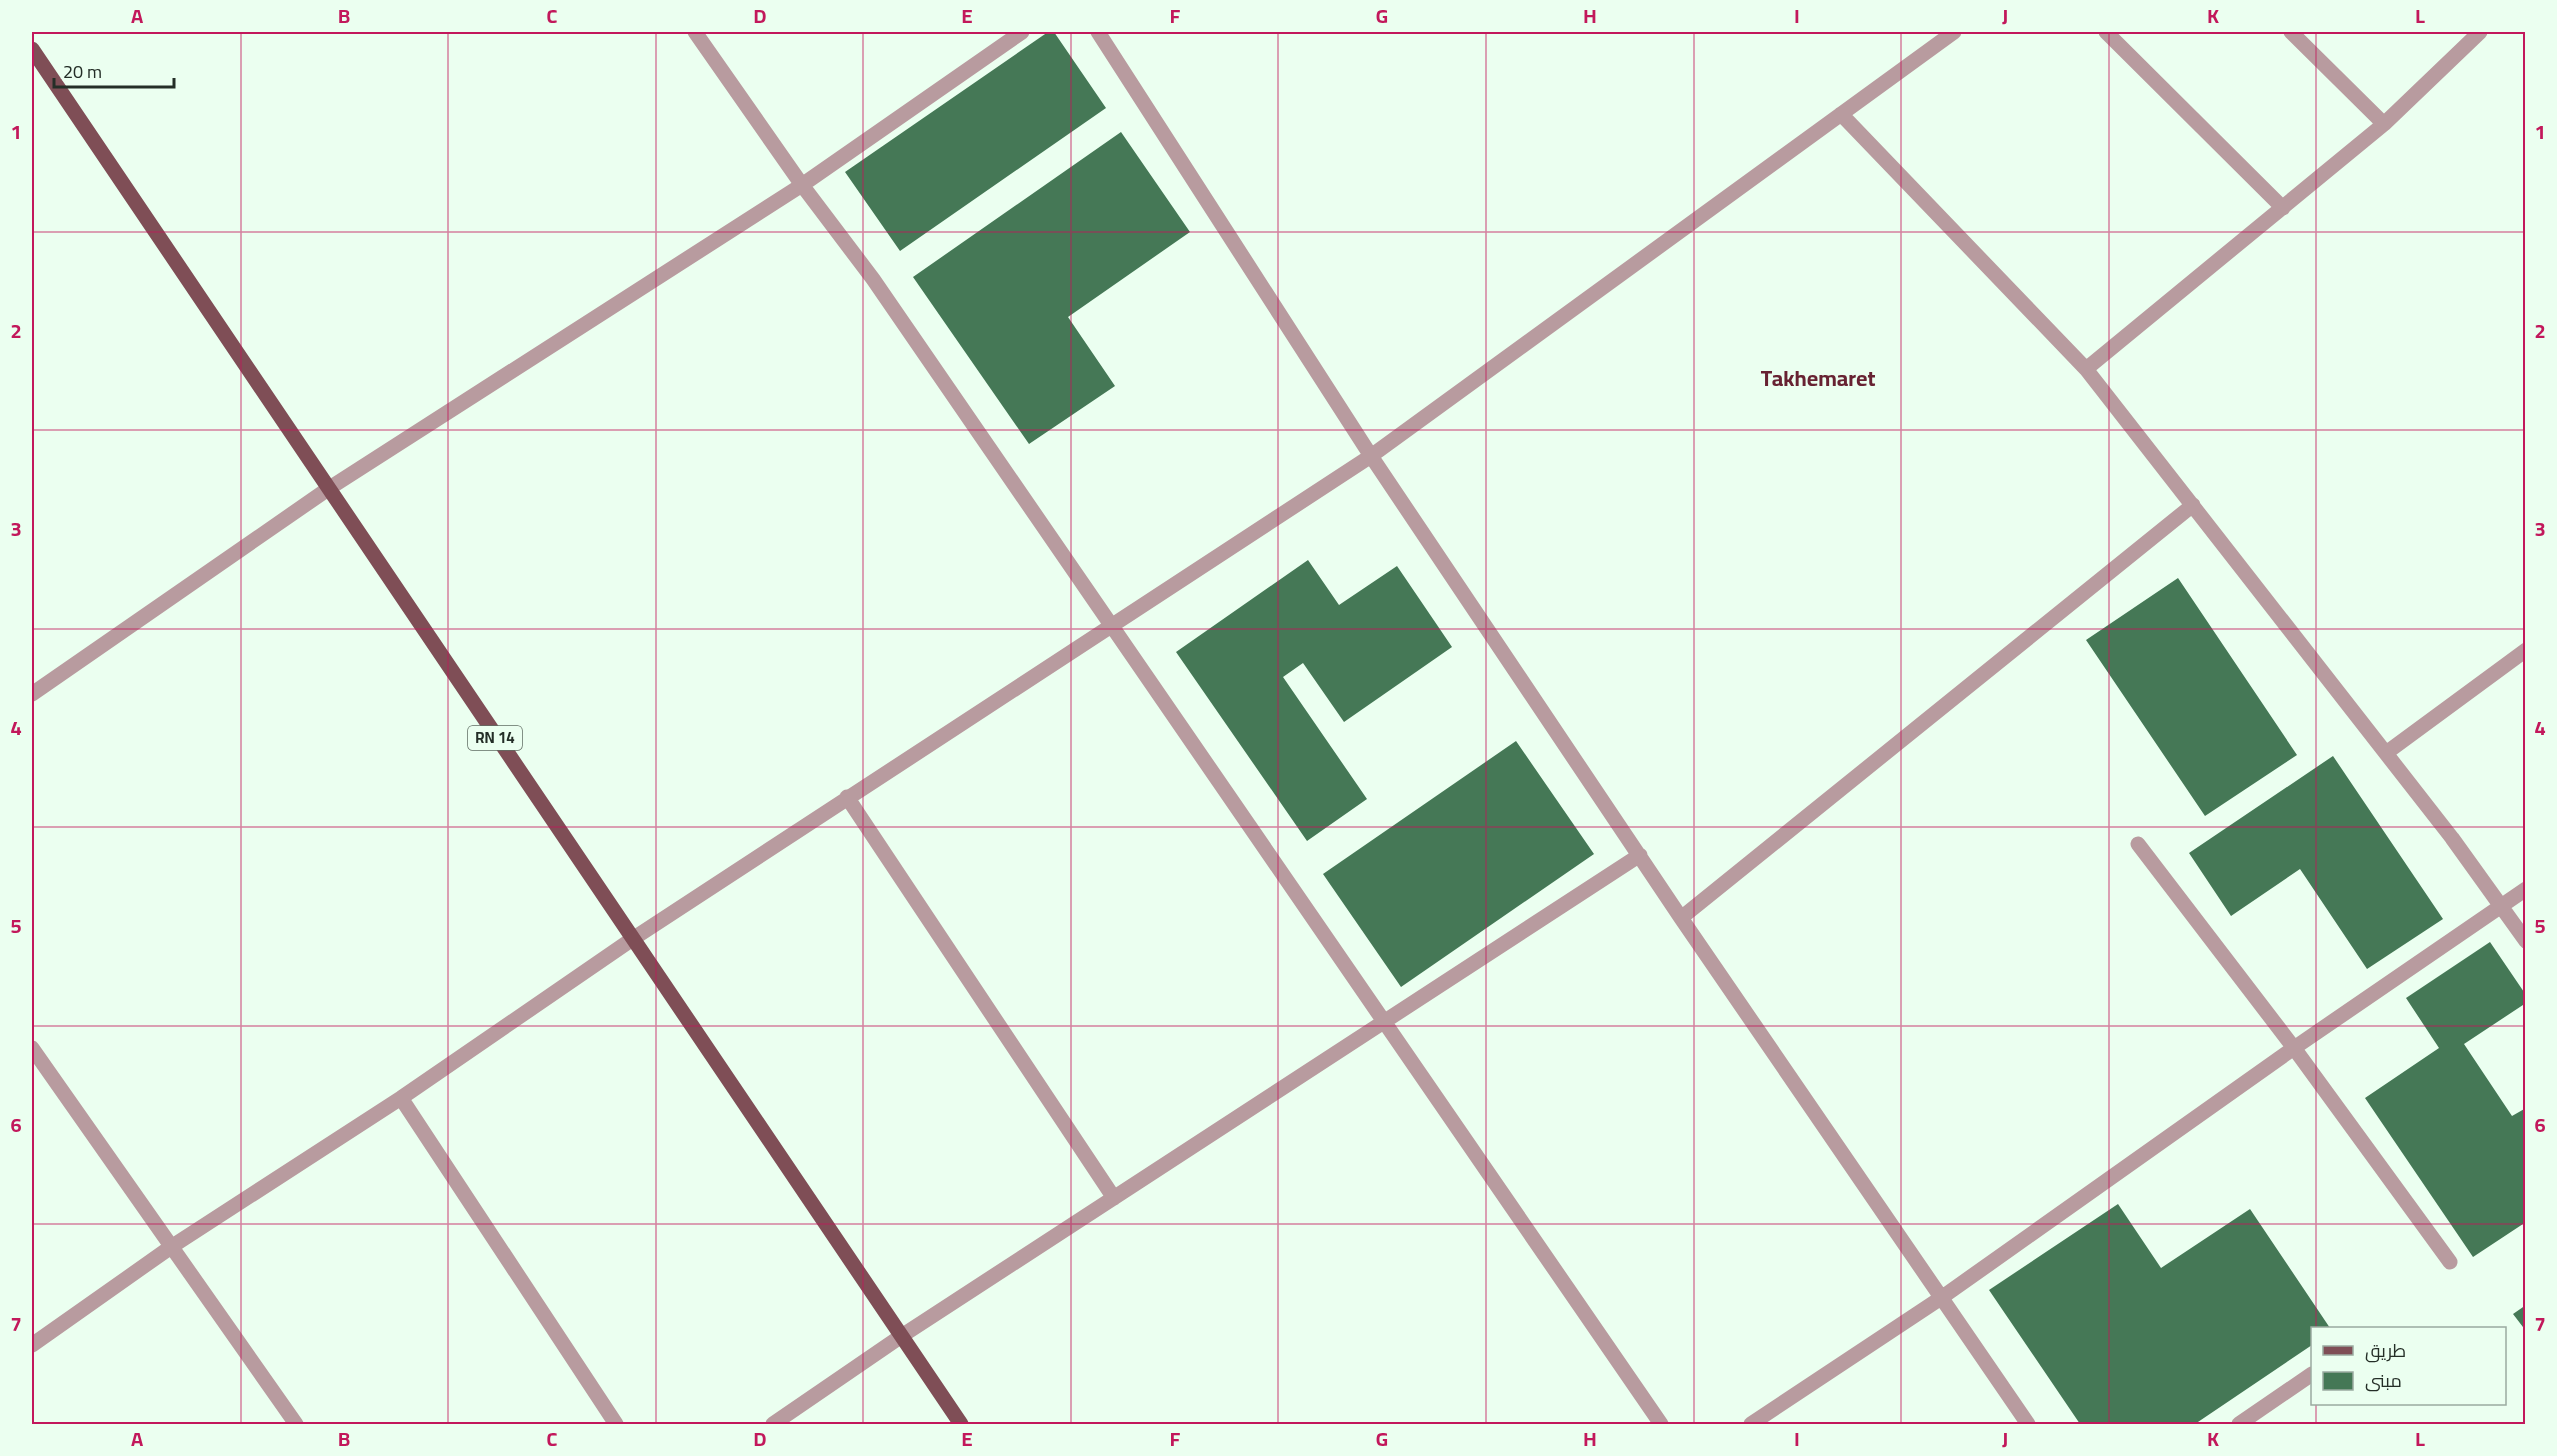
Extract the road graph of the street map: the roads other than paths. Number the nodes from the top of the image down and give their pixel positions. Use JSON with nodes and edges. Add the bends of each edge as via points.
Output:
{"nodes":[{"id":1,"x":695,"y":32,"type":"edge"},
{"id":2,"x":1022,"y":32,"type":"edge"},
{"id":3,"x":1098,"y":32,"type":"edge"},
{"id":4,"x":1954,"y":32,"type":"edge"},
{"id":5,"x":2106,"y":32,"type":"edge"},
{"id":6,"x":2291,"y":32,"type":"edge"},
{"id":7,"x":2480,"y":32,"type":"edge"},
{"id":8,"x":32,"y":49,"type":"edge"},
{"id":9,"x":1841,"y":114,"type":"junction"},
{"id":10,"x":2384,"y":124,"type":"junction"},
{"id":11,"x":802,"y":185,"type":"junction"},
{"id":12,"x":2283,"y":208,"type":"junction"},
{"id":13,"x":2086,"y":369,"type":"junction"},
{"id":14,"x":1371,"y":456,"type":"junction"},
{"id":15,"x":328,"y":489,"type":"junction"},
{"id":16,"x":2193,"y":505,"type":"junction"},
{"id":17,"x":1113,"y":627,"type":"junction"},
{"id":18,"x":2526,"y":650,"type":"edge"},
{"id":19,"x":32,"y":694,"type":"edge"},
{"id":20,"x":2386,"y":753,"type":"junction"},
{"id":21,"x":847,"y":797,"type":"junction"},
{"id":22,"x":2138,"y":844,"type":"dead end"},
{"id":23,"x":1640,"y":855,"type":"junction"},
{"id":24,"x":2526,"y":889,"type":"edge"},
{"id":25,"x":2501,"y":906,"type":"junction"},
{"id":26,"x":1681,"y":918,"type":"junction"},
{"id":27,"x":631,"y":940,"type":"junction"},
{"id":28,"x":2526,"y":941,"type":"edge"},
{"id":29,"x":1385,"y":1023,"type":"junction"},
{"id":30,"x":32,"y":1048,"type":"edge"},
{"id":31,"x":2294,"y":1048,"type":"junction"},
{"id":32,"x":401,"y":1098,"type":"junction"},
{"id":33,"x":1114,"y":1198,"type":"junction"},
{"id":34,"x":171,"y":1247,"type":"junction"},
{"id":35,"x":2450,"y":1262,"type":"dead end"},
{"id":36,"x":1941,"y":1298,"type":"junction"},
{"id":37,"x":900,"y":1337,"type":"junction"},
{"id":38,"x":32,"y":1345,"type":"edge"},
{"id":39,"x":2311,"y":1375,"type":"edge"},
{"id":40,"x":296,"y":1425,"type":"edge"},
{"id":41,"x":616,"y":1425,"type":"edge"},
{"id":42,"x":773,"y":1425,"type":"edge"},
{"id":43,"x":960,"y":1425,"type":"edge"},
{"id":44,"x":1661,"y":1425,"type":"edge"},
{"id":45,"x":1751,"y":1425,"type":"edge"},
{"id":46,"x":2028,"y":1425,"type":"edge"},
{"id":47,"x":2239,"y":1425,"type":"edge"}],
"edges":[{"from":1,"to":11,"type":"street"},
{"from":2,"to":11,"type":"street"},
{"from":3,"to":14,"type":"street"},
{"from":4,"to":9,"type":"street"},
{"from":5,"to":12,"type":"street"},
{"from":6,"to":10,"type":"street"},
{"from":7,"to":10,"type":"street"},
{"from":8,"to":15,"type":"main road","number":"RN 14"},
{"from":9,"to":13,"type":"street"},
{"from":9,"to":14,"type":"street"},
{"from":10,"to":12,"type":"street"},
{"from":11,"to":15,"type":"street"},
{"from":11,"to":17,"type":"street","via":[[873,279]]},
{"from":12,"to":13,"type":"street"},
{"from":13,"to":16,"type":"street"},
{"from":14,"to":17,"type":"street"},
{"from":14,"to":23,"type":"street"},
{"from":15,"to":19,"type":"street"},
{"from":15,"to":27,"type":"main road","number":"RN 14"},
{"from":16,"to":20,"type":"street"},
{"from":16,"to":26,"type":"street"},
{"from":17,"to":21,"type":"street"},
{"from":17,"to":29,"type":"street"},
{"from":18,"to":20,"type":"street"},
{"from":20,"to":25,"type":"street"},
{"from":21,"to":27,"type":"street"},
{"from":21,"to":33,"type":"street"},
{"from":22,"to":31,"type":"street"},
{"from":23,"to":26,"type":"street"},
{"from":23,"to":29,"type":"street"},
{"from":24,"to":25,"type":"street"},
{"from":25,"to":28,"type":"street"},
{"from":25,"to":31,"type":"street"},
{"from":26,"to":36,"type":"street"},
{"from":27,"to":32,"type":"street"},
{"from":27,"to":37,"type":"main road","number":"RN 14"},
{"from":29,"to":33,"type":"street"},
{"from":29,"to":44,"type":"street"},
{"from":30,"to":34,"type":"street"},
{"from":31,"to":35,"type":"street"},
{"from":31,"to":36,"type":"street"},
{"from":32,"to":34,"type":"street"},
{"from":32,"to":41,"type":"street"},
{"from":33,"to":37,"type":"street"},
{"from":34,"to":38,"type":"street"},
{"from":34,"to":40,"type":"street"},
{"from":36,"to":45,"type":"street"},
{"from":36,"to":46,"type":"street"},
{"from":37,"to":42,"type":"street"},
{"from":37,"to":43,"type":"main road","number":"RN 14"},
{"from":39,"to":47,"type":"street"}]}
